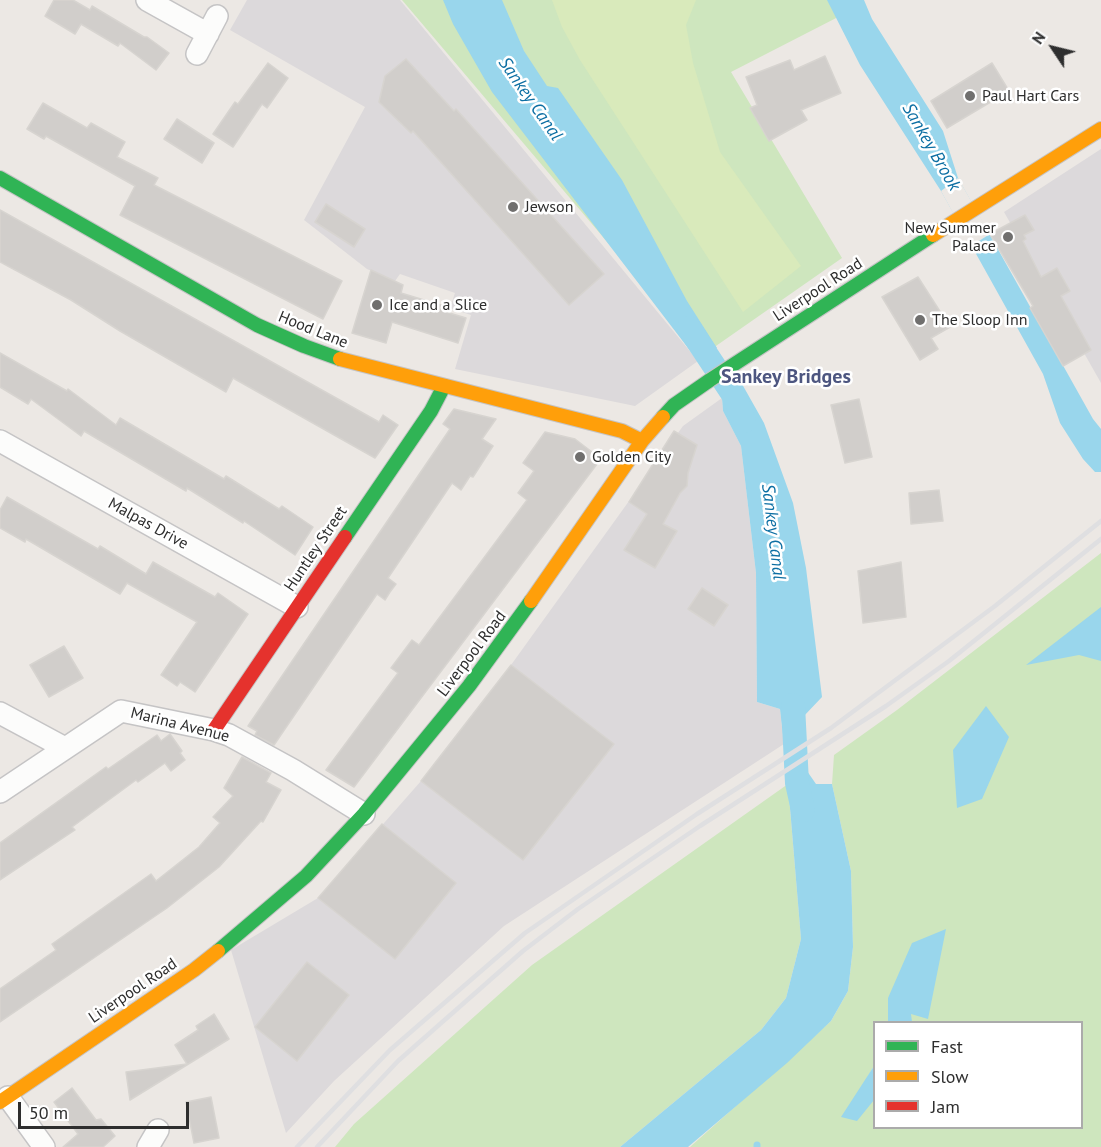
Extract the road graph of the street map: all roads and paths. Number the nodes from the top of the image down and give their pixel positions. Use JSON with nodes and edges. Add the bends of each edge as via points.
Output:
{"nodes":[{"id":1,"x":147,"y":0,"type":"edge"},
{"id":2,"x":197,"y":54,"type":"dead end"},
{"id":3,"x":1101,"y":129,"type":"edge"},
{"id":4,"x":0,"y":178,"type":"edge"},
{"id":5,"x":444,"y":386,"type":"junction"},
{"id":6,"x":0,"y":441,"type":"edge"},
{"id":7,"x":642,"y":441,"type":"junction"},
{"id":8,"x":297,"y":607,"type":"junction"},
{"id":9,"x":0,"y":712,"type":"edge"},
{"id":10,"x":214,"y":730,"type":"junction"},
{"id":11,"x":65,"y":748,"type":"junction"},
{"id":12,"x":0,"y":792,"type":"edge"},
{"id":13,"x":364,"y":814,"type":"junction"},
{"id":14,"x":4,"y":1100,"type":"edge"},
{"id":15,"x":44,"y":1147,"type":"edge"}],
"edges":[{"from":1,"to":2,"type":"street","via":[[212,25]]},
{"from":3,"to":7,"type":"street","name":"Liverpool Road","via":[[730,366],[674,405]]},
{"from":4,"to":5,"type":"street","name":"Hood Lane","via":[[257,325],[343,360]]},
{"from":5,"to":7,"type":"street","name":"Hood Lane","via":[[622,431]]},
{"from":5,"to":8,"type":"street","name":"Huntley Street","via":[[431,411]]},
{"from":6,"to":8,"type":"street","name":"Malpas Drive"},
{"from":7,"to":13,"type":"street","name":"Liverpool Road","via":[[502,643]]},
{"from":8,"to":10,"type":"street","name":"Huntley Street"},
{"from":9,"to":11,"type":"street"},
{"from":10,"to":11,"type":"street","name":"Marina Avenue","via":[[121,711]]},
{"from":10,"to":13,"type":"street","name":"Marina Avenue","via":[[242,741]]},
{"from":11,"to":12,"type":"street","name":"Marina Avenue"},
{"from":13,"to":14,"type":"street","name":"Liverpool Road","via":[[306,876],[194,970]]},
{"from":14,"to":15,"type":"street"}]}
